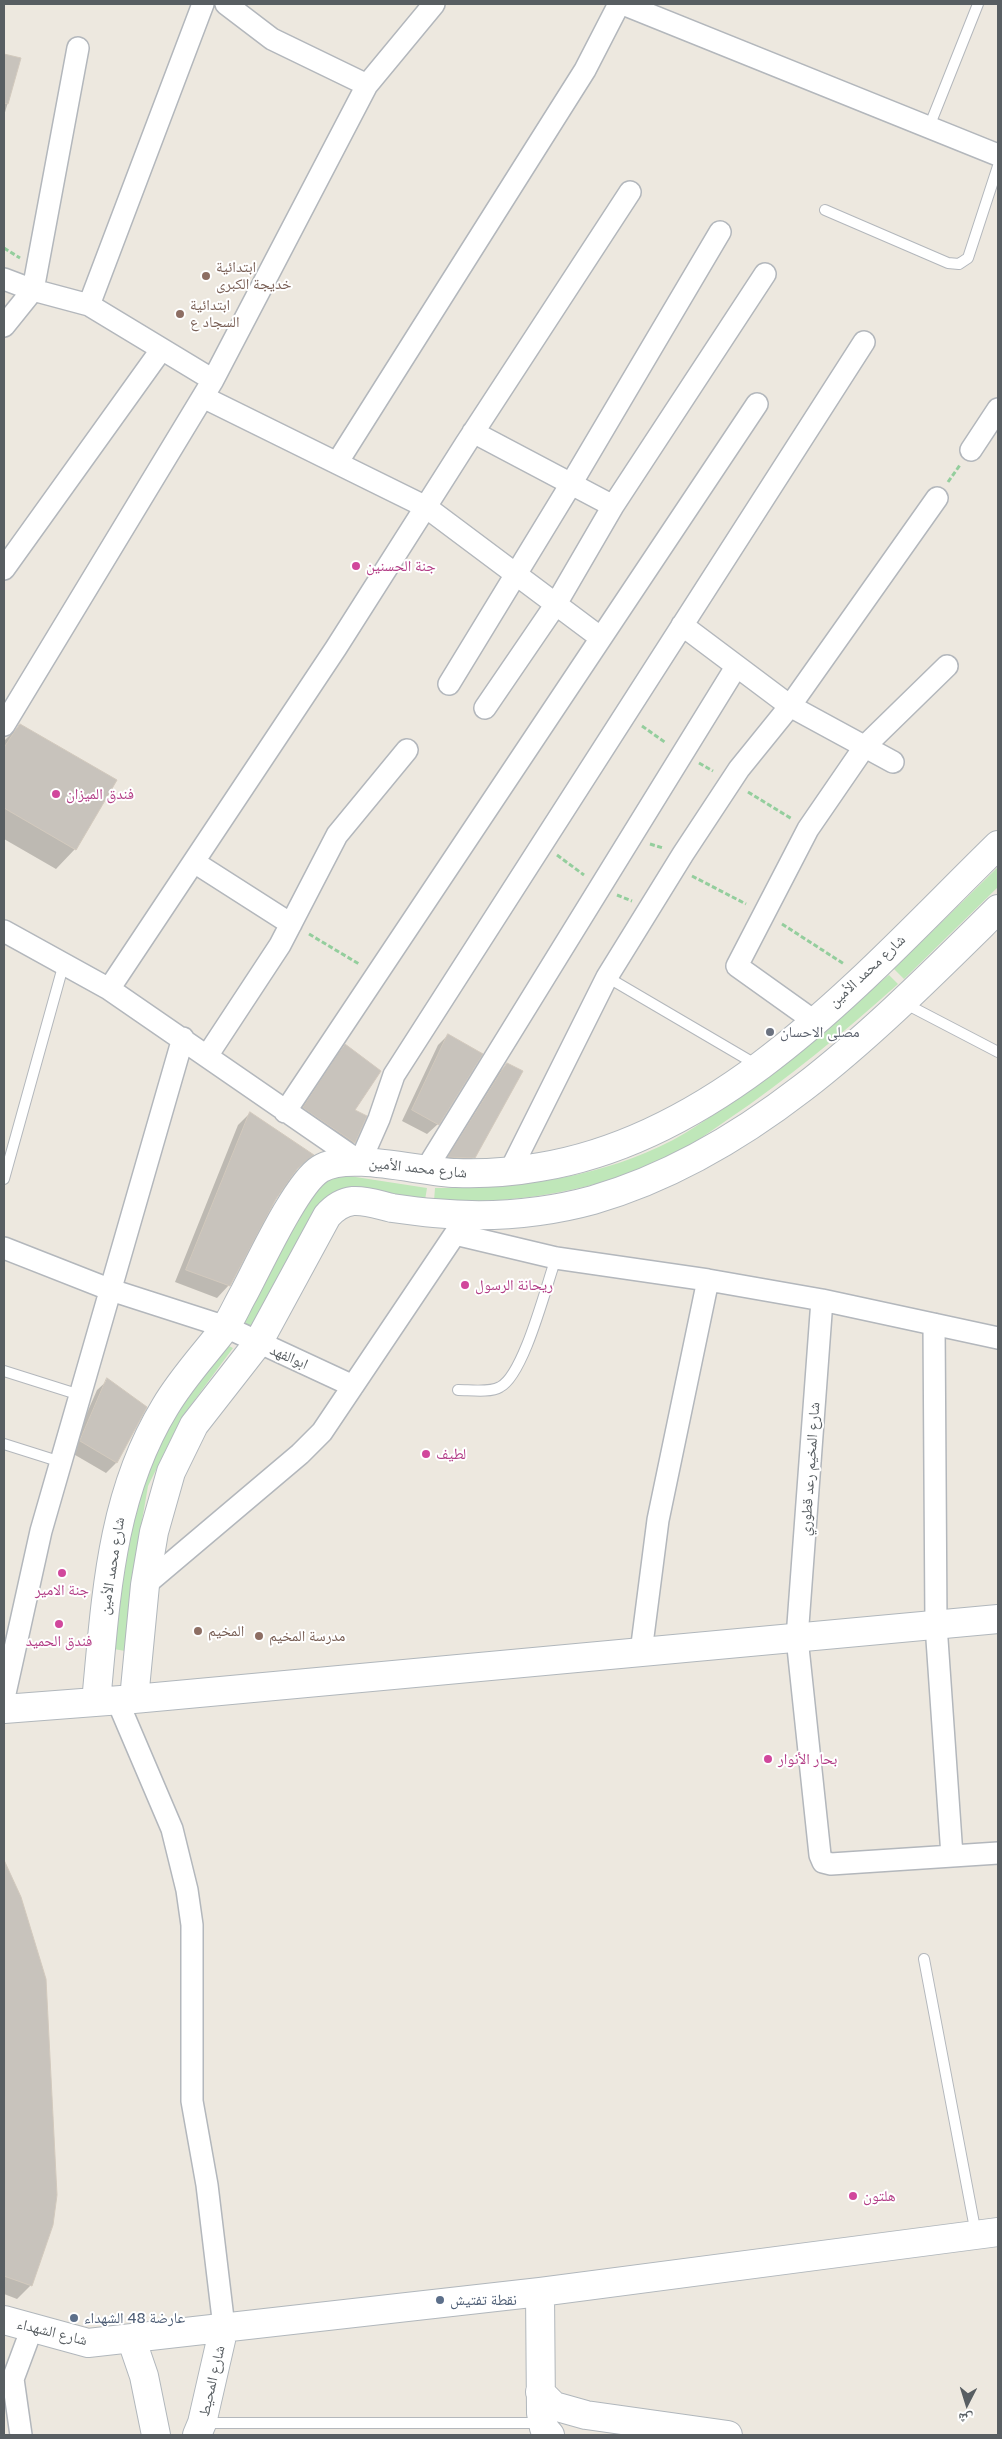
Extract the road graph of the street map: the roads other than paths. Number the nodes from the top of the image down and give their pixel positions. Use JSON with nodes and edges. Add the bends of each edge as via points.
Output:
{"nodes":[{"id":1,"x":203,"y":4,"type":"edge"},
{"id":2,"x":226,"y":4,"type":"edge"},
{"id":3,"x":434,"y":4,"type":"edge"},
{"id":4,"x":619,"y":4,"type":"edge"},
{"id":5,"x":623,"y":4,"type":"edge"},
{"id":6,"x":978,"y":4,"type":"edge"},
{"id":7,"x":78,"y":48,"type":"dead end"},
{"id":8,"x":367,"y":85,"type":"junction"},
{"id":9,"x":928,"y":127,"type":"junction"},
{"id":10,"x":998,"y":155,"type":"edge"},
{"id":11,"x":998,"y":166,"type":"edge"},
{"id":12,"x":630,"y":192,"type":"dead end"},
{"id":13,"x":825,"y":210,"type":"dead end"},
{"id":14,"x":720,"y":232,"type":"dead end"},
{"id":15,"x":765,"y":274,"type":"dead end"},
{"id":16,"x":4,"y":279,"type":"edge"},
{"id":17,"x":34,"y":290,"type":"junction"},
{"id":18,"x":89,"y":305,"type":"junction"},
{"id":19,"x":4,"y":326,"type":"edge"},
{"id":20,"x":864,"y":342,"type":"dead end"},
{"id":21,"x":161,"y":350,"type":"junction"},
{"id":22,"x":208,"y":389,"type":"junction"},
{"id":23,"x":757,"y":404,"type":"dead end"},
{"id":24,"x":998,"y":409,"type":"edge"},
{"id":25,"x":474,"y":432,"type":"junction"},
{"id":26,"x":971,"y":450,"type":"road end"},
{"id":27,"x":337,"y":464,"type":"junction"},
{"id":28,"x":571,"y":484,"type":"junction"},
{"id":29,"x":937,"y":498,"type":"road end"},
{"id":30,"x":614,"y":506,"type":"junction"},
{"id":31,"x":426,"y":507,"type":"junction"},
{"id":32,"x":4,"y":569,"type":"edge"},
{"id":33,"x":516,"y":574,"type":"junction"},
{"id":34,"x":556,"y":604,"type":"junction"},
{"id":35,"x":682,"y":626,"type":"junction"},
{"id":36,"x":601,"y":638,"type":"junction"},
{"id":37,"x":947,"y":666,"type":"dead end"},
{"id":38,"x":736,"y":667,"type":"junction"},
{"id":39,"x":449,"y":684,"type":"dead end"},
{"id":40,"x":790,"y":706,"type":"junction"},
{"id":41,"x":484,"y":708,"type":"dead end"},
{"id":42,"x":4,"y":725,"type":"edge"},
{"id":43,"x":865,"y":746,"type":"junction"},
{"id":44,"x":407,"y":750,"type":"dead end"},
{"id":45,"x":893,"y":762,"type":"dead end"},
{"id":46,"x":998,"y":845,"type":"edge"},
{"id":47,"x":194,"y":862,"type":"junction"},
{"id":48,"x":998,"y":909,"type":"edge"},
{"id":49,"x":292,"y":924,"type":"junction"},
{"id":50,"x":4,"y":931,"type":"edge"},
{"id":51,"x":64,"y":963,"type":"junction"},
{"id":52,"x":607,"y":977,"type":"junction"},
{"id":53,"x":109,"y":989,"type":"junction"},
{"id":54,"x":903,"y":1003,"type":"junction"},
{"id":55,"x":814,"y":1021,"type":"junction"},
{"id":56,"x":183,"y":1038,"type":"junction"},
{"id":57,"x":998,"y":1052,"type":"edge"},
{"id":58,"x":207,"y":1056,"type":"junction"},
{"id":59,"x":757,"y":1066,"type":"junction"},
{"id":60,"x":285,"y":1112,"type":"junction"},
{"id":61,"x":360,"y":1162,"type":"junction"},
{"id":62,"x":426,"y":1171,"type":"junction"},
{"id":63,"x":510,"y":1171,"type":"junction"},
{"id":64,"x":4,"y":1179,"type":"edge"},
{"id":65,"x":461,"y":1224,"type":"junction"},
{"id":66,"x":4,"y":1248,"type":"edge"},
{"id":67,"x":556,"y":1258,"type":"junction"},
{"id":68,"x":708,"y":1280,"type":"junction"},
{"id":69,"x":111,"y":1290,"type":"junction"},
{"id":70,"x":822,"y":1300,"type":"junction"},
{"id":71,"x":934,"y":1324,"type":"junction"},
{"id":72,"x":226,"y":1327,"type":"junction"},
{"id":73,"x":998,"y":1338,"type":"edge"},
{"id":74,"x":258,"y":1343,"type":"junction"},
{"id":75,"x":4,"y":1371,"type":"edge"},
{"id":76,"x":353,"y":1386,"type":"junction"},
{"id":77,"x":458,"y":1390,"type":"dead end"},
{"id":78,"x":80,"y":1395,"type":"junction"},
{"id":79,"x":4,"y":1444,"type":"edge"},
{"id":80,"x":61,"y":1462,"type":"junction"},
{"id":81,"x":145,"y":1586,"type":"junction"},
{"id":82,"x":998,"y":1619,"type":"edge"},
{"id":83,"x":936,"y":1625,"type":"junction"},
{"id":84,"x":798,"y":1638,"type":"junction"},
{"id":85,"x":641,"y":1652,"type":"junction"},
{"id":86,"x":4,"y":1698,"type":"edge"},
{"id":87,"x":115,"y":1700,"type":"junction"},
{"id":88,"x":4,"y":1709,"type":"edge"},
{"id":89,"x":998,"y":1853,"type":"edge"},
{"id":90,"x":952,"y":1856,"type":"junction"},
{"id":91,"x":924,"y":1959,"type":"dead end"},
{"id":92,"x":987,"y":2233,"type":"edge"},
{"id":93,"x":540,"y":2292,"type":"junction"},
{"id":94,"x":4,"y":2320,"type":"edge"},
{"id":95,"x":224,"y":2327,"type":"junction"},
{"id":96,"x":32,"y":2328,"type":"junction"},
{"id":97,"x":131,"y":2338,"type":"junction"},
{"id":98,"x":9,"y":2378,"type":"edge"},
{"id":99,"x":540,"y":2392,"type":"junction"},
{"id":100,"x":546,"y":2429,"type":"edge"},
{"id":101,"x":202,"y":2431,"type":"edge"},
{"id":102,"x":21,"y":2435,"type":"edge"},
{"id":103,"x":156,"y":2435,"type":"edge"},
{"id":104,"x":728,"y":2435,"type":"edge"}],
"edges":[{"from":1,"to":18,"type":"street"},
{"from":2,"to":8,"type":"street","via":[[272,39]]},
{"from":3,"to":8,"type":"street"},
{"from":4,"to":27,"type":"street","via":[[585,70]]},
{"from":5,"to":9,"type":"street"},
{"from":6,"to":9,"type":"lane"},
{"from":7,"to":17,"type":"street"},
{"from":8,"to":22,"type":"street"},
{"from":9,"to":10,"type":"street"},
{"from":11,"to":13,"type":"lane","via":[[968,258],[959,264],[948,263]]},
{"from":12,"to":25,"type":"street"},
{"from":14,"to":28,"type":"street"},
{"from":15,"to":30,"type":"street"},
{"from":16,"to":17,"type":"street"},
{"from":17,"to":18,"type":"street"},
{"from":17,"to":19,"type":"street"},
{"from":18,"to":21,"type":"street"},
{"from":20,"to":35,"type":"street"},
{"from":21,"to":22,"type":"street"},
{"from":21,"to":32,"type":"street"},
{"from":22,"to":27,"type":"street"},
{"from":22,"to":42,"type":"street"},
{"from":23,"to":36,"type":"street"},
{"from":24,"to":26,"type":"street"},
{"from":25,"to":28,"type":"street"},
{"from":25,"to":31,"type":"street"},
{"from":27,"to":31,"type":"street"},
{"from":28,"to":30,"type":"street"},
{"from":28,"to":33,"type":"street"},
{"from":29,"to":40,"type":"street"},
{"from":30,"to":34,"type":"street"},
{"from":31,"to":33,"type":"street"},
{"from":31,"to":47,"type":"street"},
{"from":33,"to":34,"type":"street"},
{"from":33,"to":39,"type":"street"},
{"from":34,"to":36,"type":"street"},
{"from":34,"to":41,"type":"street"},
{"from":35,"to":38,"type":"street"},
{"from":35,"to":61,"type":"street","via":[[394,1075]]},
{"from":36,"to":60,"type":"street"},
{"from":37,"to":43,"type":"street"},
{"from":38,"to":40,"type":"street"},
{"from":38,"to":62,"type":"street"},
{"from":40,"to":43,"type":"street"},
{"from":40,"to":52,"type":"street","via":[[739,769]]},
{"from":43,"to":45,"type":"street"},
{"from":43,"to":55,"type":"street","via":[[808,829],[737,966]]},
{"from":44,"to":49,"type":"street","via":[[337,835]]},
{"from":46,"to":55,"type":"main road","name":"شارع محمد الأمين"},
{"from":47,"to":49,"type":"street"},
{"from":47,"to":53,"type":"street"},
{"from":48,"to":54,"type":"main road"},
{"from":49,"to":58,"type":"street"},
{"from":50,"to":51,"type":"street"},
{"from":51,"to":53,"type":"street"},
{"from":51,"to":64,"type":"lane"},
{"from":52,"to":59,"type":"lane"},
{"from":52,"to":63,"type":"street"},
{"from":53,"to":56,"type":"street"},
{"from":54,"to":57,"type":"lane"},
{"from":54,"to":65,"type":"main road","via":[[789,1097],[744,1129],[666,1173],[628,1189],[558,1208],[498,1215]]},
{"from":55,"to":59,"type":"main road","name":"شارع محمد الأمين"},
{"from":56,"to":58,"type":"street"},
{"from":56,"to":69,"type":"street"},
{"from":58,"to":60,"type":"street"},
{"from":59,"to":63,"type":"main road","name":"شارع محمد الأمين","via":[[715,1097],[650,1134],[580,1159]]},
{"from":60,"to":61,"type":"street"},
{"from":61,"to":62,"type":"main road","name":"شارع محمد الأمين"},
{"from":61,"to":72,"type":"main road","name":"شارع محمد الأمين","via":[[331,1164],[314,1173],[304,1185]]},
{"from":62,"to":63,"type":"main road","name":"شارع محمد الأمين"},
{"from":65,"to":67,"type":"street"},
{"from":65,"to":74,"type":"main road","via":[[360,1201],[337,1207],[327,1216]]},
{"from":65,"to":76,"type":"street"},
{"from":66,"to":69,"type":"street"},
{"from":67,"to":68,"type":"street"},
{"from":67,"to":77,"type":"lane","via":[[521,1360],[510,1380],[498,1388]]},
{"from":68,"to":70,"type":"street"},
{"from":68,"to":85,"type":"street","via":[[658,1520]]},
{"from":69,"to":72,"type":"street","name":"ابوالفهد"},
{"from":69,"to":78,"type":"street"},
{"from":70,"to":71,"type":"street"},
{"from":70,"to":84,"type":"street","name":"شارع المخيم رعد قطوري"},
{"from":71,"to":73,"type":"street"},
{"from":71,"to":83,"type":"street"},
{"from":72,"to":74,"type":"street","name":"ابوالفهد"},
{"from":72,"to":87,"type":"main road","name":"شارع محمد الأمين","via":[[190,1368],[165,1406],[130,1482],[118,1521],[110,1559]]},
{"from":74,"to":76,"type":"street","name":"ابوالفهد"},
{"from":74,"to":81,"type":"main road","via":[[208,1405],[180,1451],[161,1504]]},
{"from":75,"to":78,"type":"lane"},
{"from":76,"to":81,"type":"street","via":[[322,1432],[300,1454]]},
{"from":78,"to":80,"type":"street"},
{"from":79,"to":80,"type":"lane"},
{"from":80,"to":86,"type":"street","via":[[41,1531]]},
{"from":81,"to":87,"type":"main road"},
{"from":82,"to":83,"type":"main road"},
{"from":83,"to":84,"type":"main road"},
{"from":83,"to":90,"type":"street"},
{"from":84,"to":85,"type":"main road"},
{"from":84,"to":90,"type":"street","name":"شارع المخيم رعد قطوري","via":[[823,1862]]},
{"from":85,"to":87,"type":"main road"},
{"from":87,"to":88,"type":"main road"},
{"from":87,"to":95,"type":"street","via":[[172,1829],[187,1890],[192,1934],[192,2101],[207,2185]]},
{"from":89,"to":90,"type":"street"},
{"from":91,"to":92,"type":"lane"},
{"from":92,"to":93,"type":"main road","name":"شارع الشهداء"},
{"from":93,"to":95,"type":"main road","name":"شارع الشهداء"},
{"from":93,"to":99,"type":"main road"},
{"from":94,"to":96,"type":"main road","name":"شارع الشهداء"},
{"from":95,"to":97,"type":"main road","name":"شارع الشهداء"},
{"from":95,"to":101,"type":"main road","name":"شارع المحيط"},
{"from":96,"to":97,"type":"main road","name":"شارع الشهداء","via":[[88,2343]]},
{"from":96,"to":98,"type":"street"},
{"from":97,"to":103,"type":"main road","via":[[144,2376]]},
{"from":98,"to":102,"type":"street"},
{"from":99,"to":100,"type":"main road"},
{"from":99,"to":104,"type":"main road","via":[[554,2406],[586,2416]]},
{"from":100,"to":101,"type":"lane"}]}
